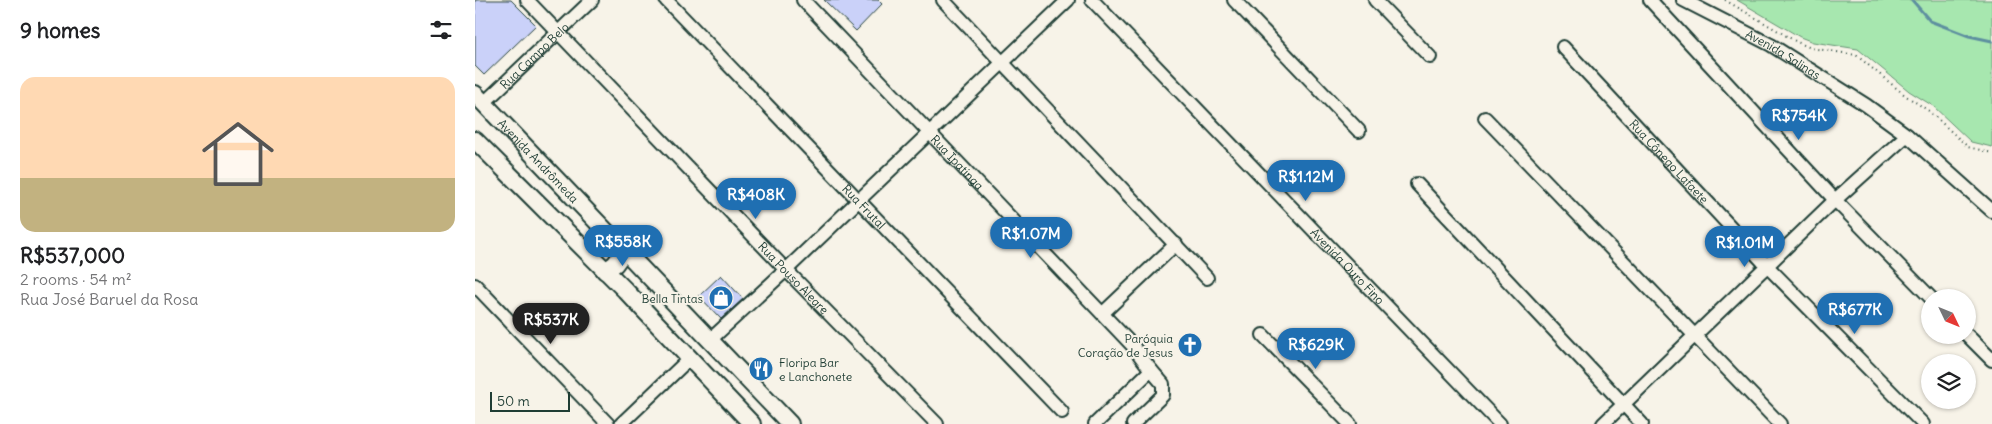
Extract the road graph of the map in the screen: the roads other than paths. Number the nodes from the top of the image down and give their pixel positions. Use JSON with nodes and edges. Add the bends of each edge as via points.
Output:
{"nodes":[{"id":1,"x":527,"y":0,"type":"edge"},
{"id":2,"x":592,"y":0,"type":"edge"},
{"id":3,"x":666,"y":0,"type":"edge"},
{"id":4,"x":803,"y":0,"type":"edge"},
{"id":5,"x":943,"y":0,"type":"edge"},
{"id":6,"x":1068,"y":0,"type":"edge"},
{"id":7,"x":1092,"y":0,"type":"edge"},
{"id":8,"x":1234,"y":0,"type":"edge"},
{"id":9,"x":1375,"y":0,"type":"edge"},
{"id":10,"x":1650,"y":0,"type":"edge"},
{"id":11,"x":1683,"y":0,"type":"edge"},
{"id":12,"x":558,"y":33,"type":"junction"},
{"id":13,"x":1563,"y":47,"type":"dead end"},
{"id":14,"x":1430,"y":57,"type":"dead end"},
{"id":15,"x":1004,"y":62,"type":"junction"},
{"id":16,"x":478,"y":103,"type":"edge"},
{"id":17,"x":1485,"y":118,"type":"dead end"},
{"id":18,"x":1359,"y":131,"type":"dead end"},
{"id":19,"x":929,"y":133,"type":"junction"},
{"id":20,"x":1907,"y":135,"type":"junction"},
{"id":21,"x":475,"y":140,"type":"edge"},
{"id":22,"x":1417,"y":184,"type":"dead end"},
{"id":23,"x":859,"y":200,"type":"junction"},
{"id":24,"x":1835,"y":200,"type":"junction"},
{"id":25,"x":1992,"y":212,"type":"edge"},
{"id":26,"x":1176,"y":244,"type":"junction"},
{"id":27,"x":625,"y":250,"type":"junction"},
{"id":28,"x":1767,"y":266,"type":"junction"},
{"id":29,"x":786,"y":270,"type":"junction"},
{"id":30,"x":605,"y":271,"type":"junction"},
{"id":31,"x":645,"y":271,"type":"junction"},
{"id":32,"x":1207,"y":278,"type":"dead end"},
{"id":33,"x":475,"y":285,"type":"edge"},
{"id":34,"x":1922,"y":289,"type":"edge"},
{"id":35,"x":625,"y":290,"type":"junction"},
{"id":36,"x":1103,"y":314,"type":"junction"},
{"id":37,"x":1263,"y":335,"type":"dead end"},
{"id":38,"x":1695,"y":336,"type":"junction"},
{"id":39,"x":710,"y":340,"type":"junction"},
{"id":40,"x":1976,"y":344,"type":"edge"},
{"id":41,"x":690,"y":358,"type":"junction"},
{"id":42,"x":1992,"y":360,"type":"edge"},
{"id":43,"x":1151,"y":370,"type":"junction"},
{"id":44,"x":1623,"y":405,"type":"junction"},
{"id":45,"x":1062,"y":412,"type":"dead end"},
{"id":46,"x":608,"y":424,"type":"edge"},
{"id":47,"x":621,"y":424,"type":"edge"},
{"id":48,"x":752,"y":424,"type":"edge"},
{"id":49,"x":790,"y":424,"type":"edge"},
{"id":50,"x":937,"y":424,"type":"edge"},
{"id":51,"x":1095,"y":424,"type":"edge"},
{"id":52,"x":1133,"y":424,"type":"edge"},
{"id":53,"x":1350,"y":424,"type":"edge"},
{"id":54,"x":1500,"y":424,"type":"edge"},
{"id":55,"x":1603,"y":424,"type":"edge"},
{"id":56,"x":1642,"y":424,"type":"edge"},
{"id":57,"x":1780,"y":424,"type":"edge"},
{"id":58,"x":1923,"y":424,"type":"edge"}],
"edges":[{"from":1,"to":12,"type":"street","name":"Rua Pouso Alegre"},
{"from":2,"to":12,"type":"street","name":"Rua Campo Belo"},
{"from":3,"to":23,"type":"street","name":"Rua Frutal"},
{"from":4,"to":19,"type":"street","name":"Rua Ipatinga"},
{"from":5,"to":15,"type":"street"},
{"from":6,"to":15,"type":"street"},
{"from":7,"to":54,"type":"street","name":"Avenida Ouro Fino"},
{"from":8,"to":18,"type":"street"},
{"from":9,"to":14,"type":"street"},
{"from":10,"to":24,"type":"street"},
{"from":11,"to":20,"type":"street","name":"Avenida Salinas","via":[[1771,45]]},
{"from":12,"to":16,"type":"street","name":"Rua Campo Belo"},
{"from":12,"to":29,"type":"street","name":"Rua Pouso Alegre"},
{"from":13,"to":28,"type":"street","name":"Rua Cônego Lafaete"},
{"from":15,"to":19,"type":"street"},
{"from":15,"to":26,"type":"street"},
{"from":16,"to":27,"type":"main road","name":"Avenida Andrômeda"},
{"from":17,"to":38,"type":"street"},
{"from":19,"to":23,"type":"street"},
{"from":19,"to":36,"type":"street","name":"Rua Ipatinga"},
{"from":20,"to":24,"type":"street"},
{"from":20,"to":25,"type":"street","name":"Avenida Salinas"},
{"from":21,"to":30,"type":"main road"},
{"from":22,"to":44,"type":"street"},
{"from":23,"to":29,"type":"street"},
{"from":23,"to":45,"type":"street","name":"Rua Frutal"},
{"from":24,"to":28,"type":"street"},
{"from":24,"to":34,"type":"street"},
{"from":26,"to":32,"type":"street"},
{"from":26,"to":36,"type":"street"},
{"from":27,"to":30,"type":"main road"},
{"from":27,"to":31,"type":"main road","name":"Avenida Andrômeda"},
{"from":28,"to":38,"type":"street"},
{"from":28,"to":58,"type":"street","name":"Rua Cônego Lafaete"},
{"from":29,"to":39,"type":"street"},
{"from":29,"to":50,"type":"street","name":"Rua Pouso Alegre"},
{"from":30,"to":35,"type":"main road"},
{"from":31,"to":35,"type":"main road","via":[[636,276]]},
{"from":31,"to":39,"type":"main road","name":"Avenida Andrômeda"},
{"from":33,"to":46,"type":"street"},
{"from":35,"to":41,"type":"main road"},
{"from":36,"to":43,"type":"street","name":"Rua Ipatinga"},
{"from":37,"to":53,"type":"street"},
{"from":38,"to":44,"type":"street"},
{"from":38,"to":57,"type":"street"},
{"from":39,"to":49,"type":"main road","name":"Avenida Andrômeda"},
{"from":40,"to":42,"type":"street"},
{"from":41,"to":47,"type":"street"},
{"from":41,"to":48,"type":"main road"},
{"from":43,"to":51,"type":"street"},
{"from":43,"to":52,"type":"street","name":"Rua Ipatinga","via":[[1163,384],[1163,395]]},
{"from":44,"to":55,"type":"street"},
{"from":44,"to":56,"type":"street"}]}
